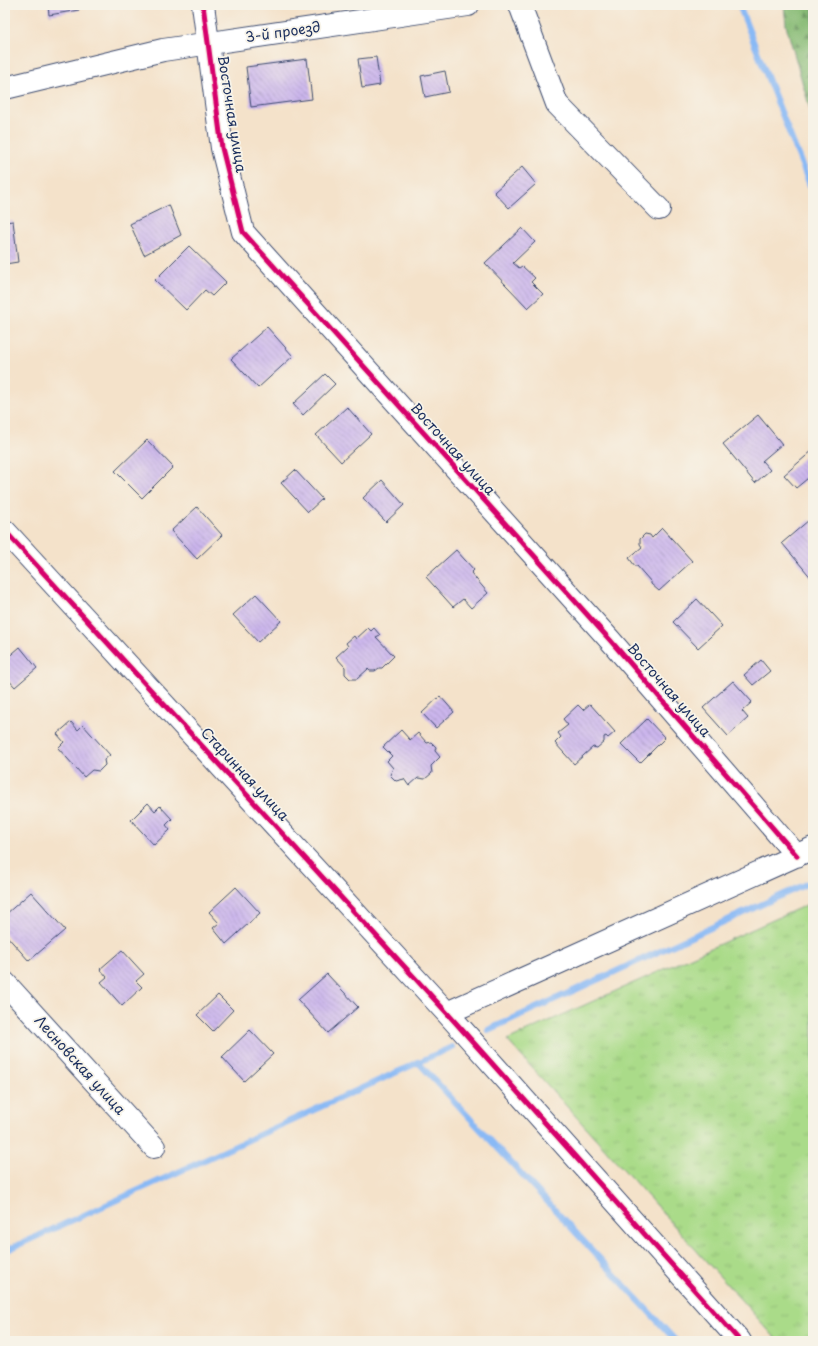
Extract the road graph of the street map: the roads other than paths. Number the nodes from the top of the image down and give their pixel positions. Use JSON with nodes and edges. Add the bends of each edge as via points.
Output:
{"nodes":[{"id":1,"x":203,"y":5,"type":"edge"},
{"id":2,"x":468,"y":5,"type":"edge"},
{"id":3,"x":520,"y":5,"type":"edge"},
{"id":4,"x":208,"y":43,"type":"junction"},
{"id":5,"x":5,"y":88,"type":"edge"},
{"id":6,"x":659,"y":209,"type":"dead end"},
{"id":7,"x":5,"y":531,"type":"edge"},
{"id":8,"x":805,"y":852,"type":"edge"},
{"id":9,"x":5,"y":983,"type":"edge"},
{"id":10,"x":447,"y":1013,"type":"junction"},
{"id":11,"x":154,"y":1147,"type":"dead end"},
{"id":12,"x":740,"y":1341,"type":"edge"}],
"edges":[{"from":1,"to":4,"type":"street","name":"Восточная улица"},
{"from":2,"to":4,"type":"street","name":"3-й проезд"},
{"from":3,"to":6,"type":"street","via":[[557,104]]},
{"from":4,"to":5,"type":"street","name":"3-й проезд","via":[[163,50]]},
{"from":4,"to":8,"type":"street","name":"Восточная улица","via":[[222,148],[243,232],[610,640]]},
{"from":7,"to":10,"type":"street","name":"Старинная улица"},
{"from":8,"to":10,"type":"street"},
{"from":9,"to":11,"type":"street","name":"Лесновская улица"},
{"from":10,"to":12,"type":"street","name":"Старинная улица"}]}
